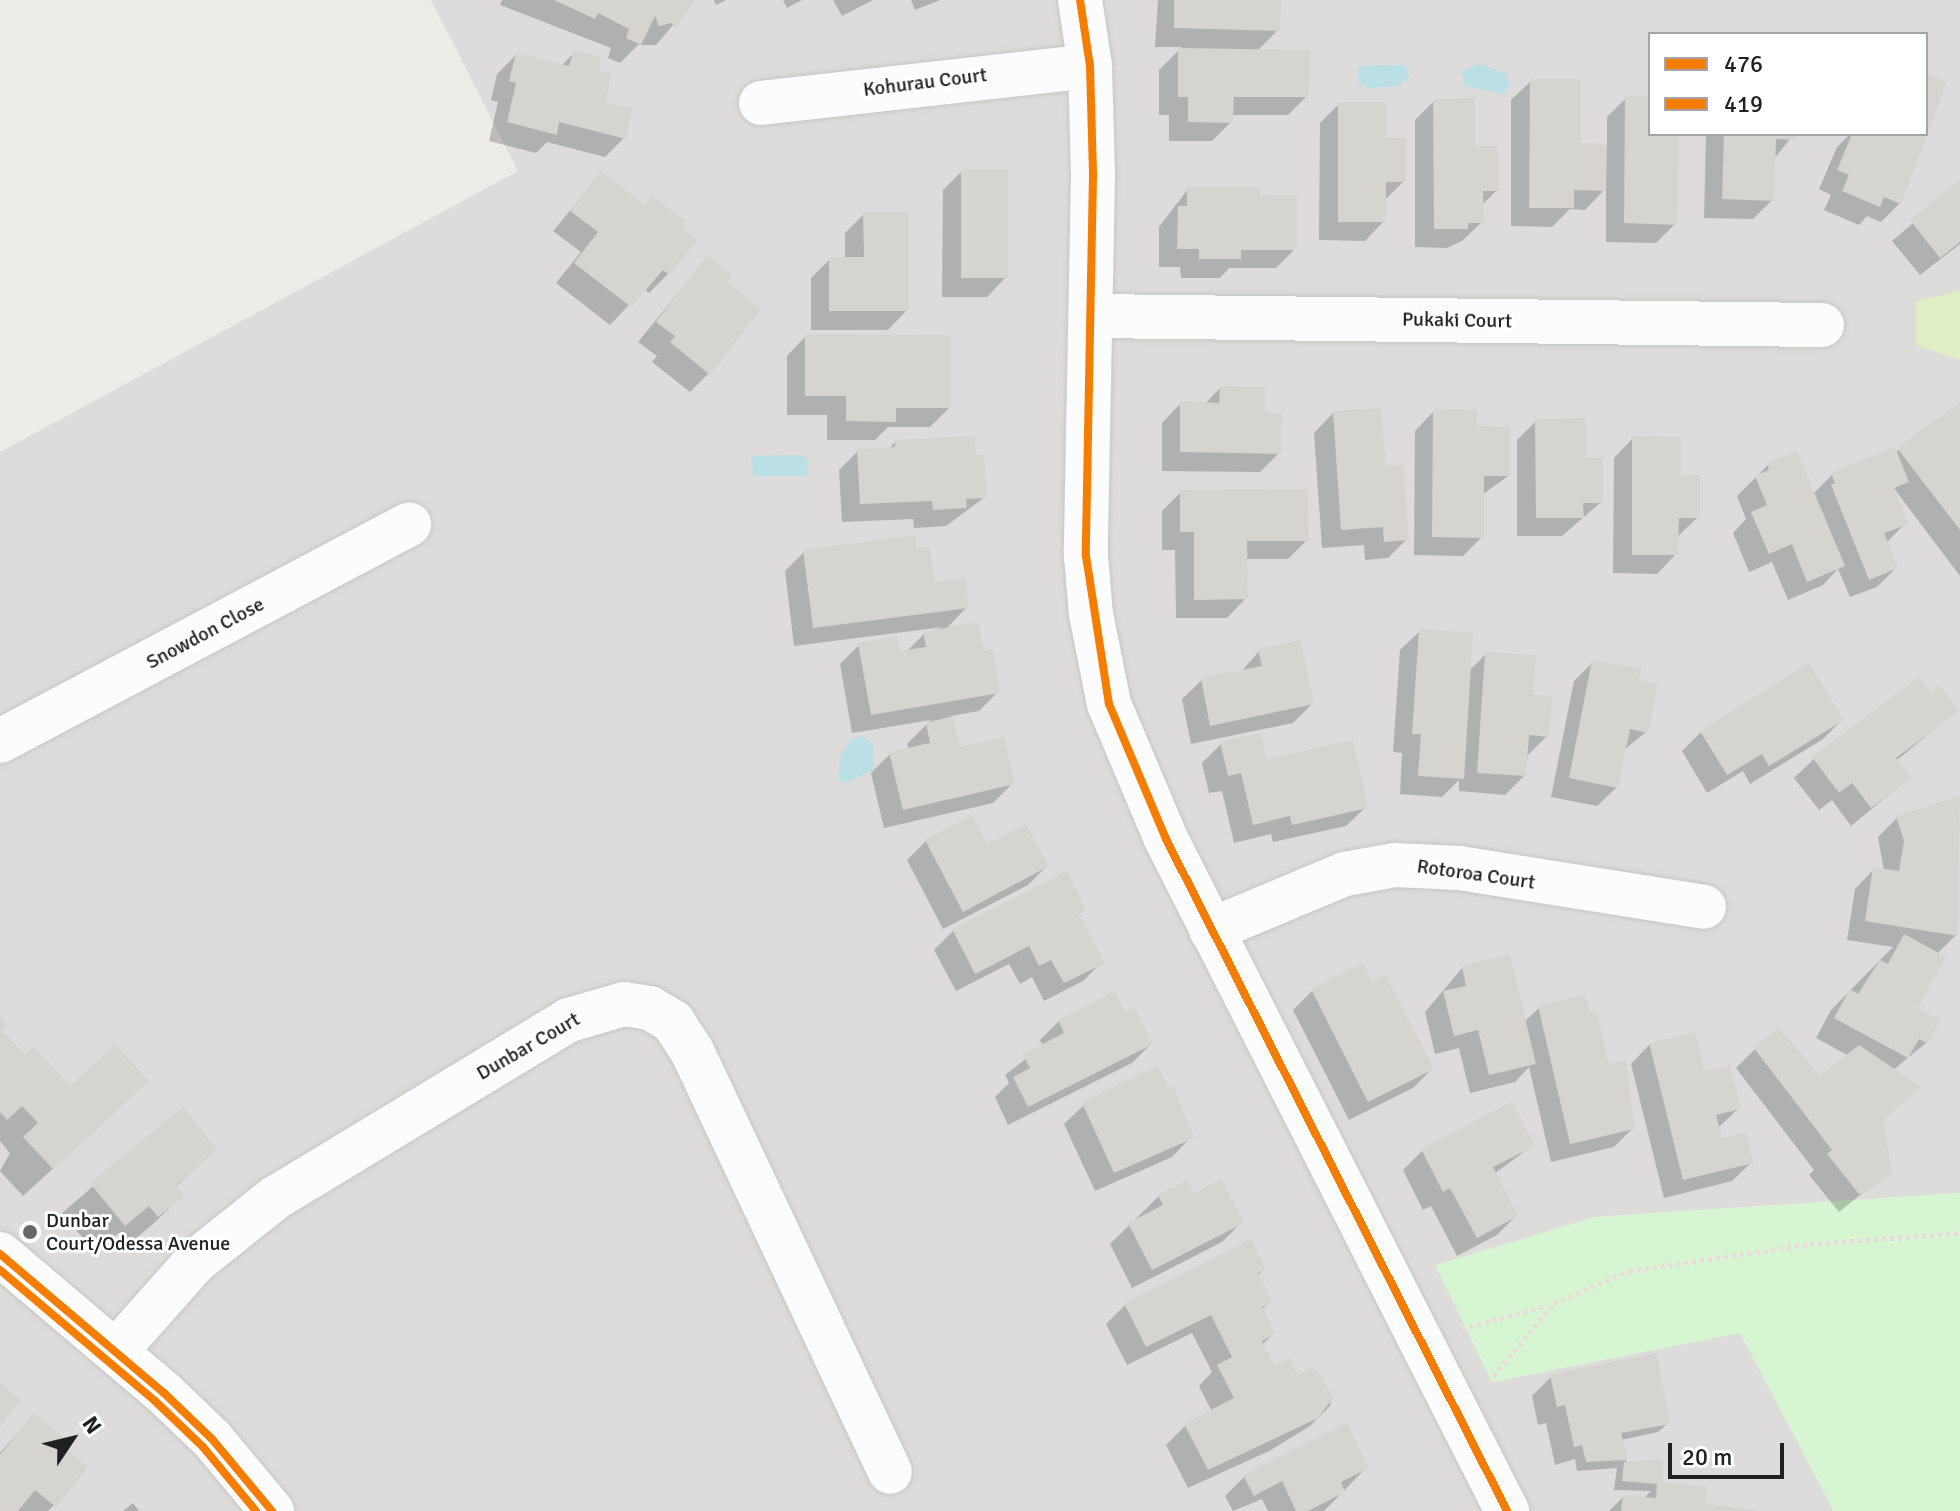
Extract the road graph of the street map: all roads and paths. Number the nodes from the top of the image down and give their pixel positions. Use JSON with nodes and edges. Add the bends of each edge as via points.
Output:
{"nodes":[{"id":1,"x":1080,"y":0,"type":"edge"},
{"id":2,"x":1090,"y":66,"type":"junction"},
{"id":3,"x":761,"y":103,"type":"dead end"},
{"id":4,"x":1093,"y":316,"type":"junction"},
{"id":5,"x":1822,"y":325,"type":"dead end"},
{"id":6,"x":409,"y":524,"type":"dead end"},
{"id":7,"x":0,"y":741,"type":"edge"},
{"id":8,"x":1704,"y":907,"type":"dead end"},
{"id":9,"x":1211,"y":930,"type":"junction"},
{"id":10,"x":1960,"y":1233,"type":"edge"},
{"id":11,"x":0,"y":1254,"type":"edge"},
{"id":12,"x":1554,"y":1303,"type":"junction"},
{"id":13,"x":1461,"y":1329,"type":"dead end"},
{"id":14,"x":116,"y":1351,"type":"junction"},
{"id":15,"x":1487,"y":1382,"type":"dead end"},
{"id":16,"x":890,"y":1472,"type":"dead end"},
{"id":17,"x":272,"y":1511,"type":"edge"},
{"id":18,"x":1507,"y":1511,"type":"edge"}],
"edges":[{"from":1,"to":2,"type":"street"},
{"from":2,"to":3,"type":"street","name":"Kohurau Court"},
{"from":2,"to":4,"type":"street"},
{"from":4,"to":5,"type":"street","name":"Pukaki Court"},
{"from":4,"to":9,"type":"street","via":[[1086,556],[1100,666],[1127,752]]},
{"from":6,"to":7,"type":"street","name":"Snowdon Close"},
{"from":8,"to":9,"type":"street","name":"Rotoroa Court","via":[[1459,868],[1395,865],[1345,874]]},
{"from":9,"to":18,"type":"street"},
{"from":10,"to":12,"type":"path","via":[[1810,1244],[1655,1266],[1593,1284]]},
{"from":11,"to":14,"type":"street"},
{"from":12,"to":13,"type":"path"},
{"from":12,"to":15,"type":"path"},
{"from":14,"to":16,"type":"street","name":"Dunbar Court","via":[[196,1261],[275,1198],[569,1020],[597,1007],[650,1008],[673,1022],[692,1051]]},
{"from":14,"to":17,"type":"street","via":[[212,1439]]}]}
